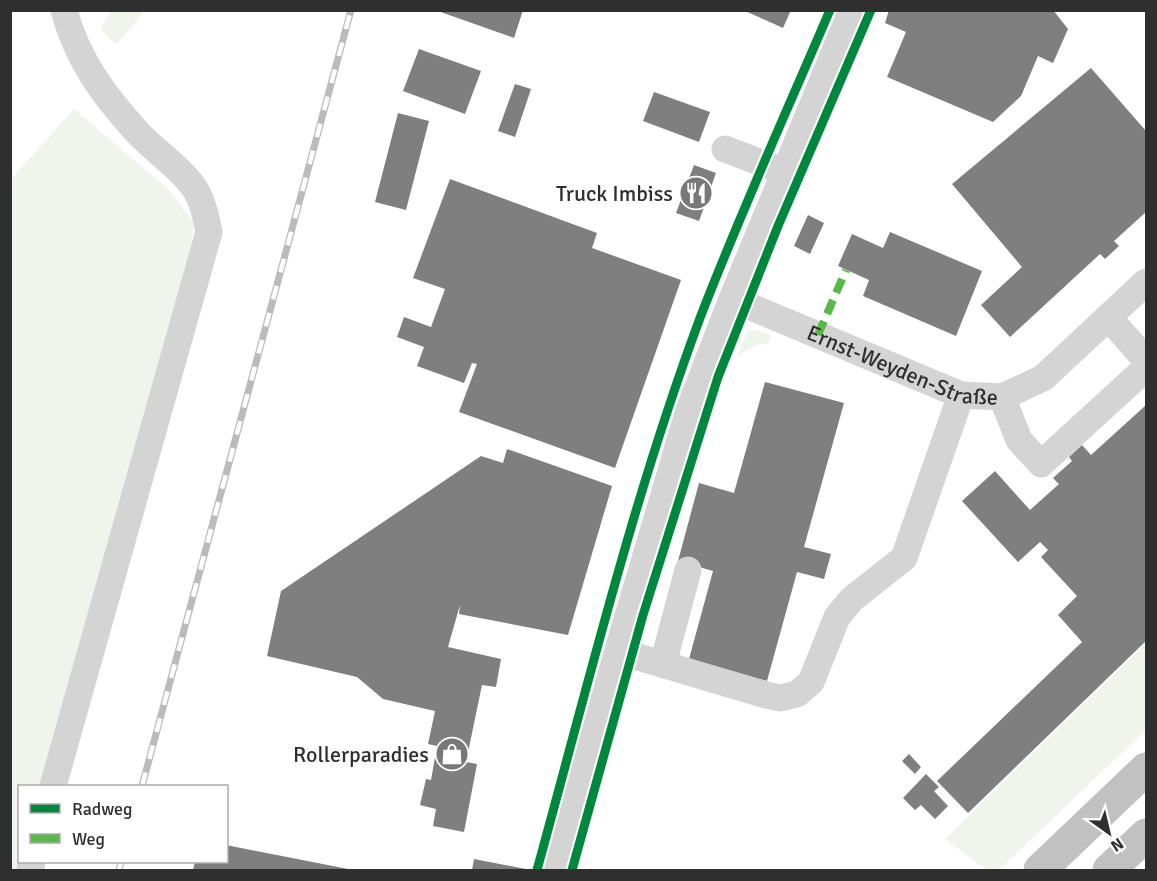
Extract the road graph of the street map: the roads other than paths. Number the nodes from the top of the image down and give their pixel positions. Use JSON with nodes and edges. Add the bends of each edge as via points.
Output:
{"nodes":[{"id":1,"x":64,"y":10,"type":"edge"},
{"id":2,"x":852,"y":10,"type":"edge"},
{"id":3,"x":724,"y":149,"type":"dead end"},
{"id":4,"x":785,"y":172,"type":"junction"},
{"id":5,"x":1146,"y":282,"type":"edge"},
{"id":6,"x":732,"y":299,"type":"junction"},
{"id":7,"x":1108,"y":317,"type":"junction"},
{"id":8,"x":1146,"y":360,"type":"edge"},
{"id":9,"x":1146,"y":368,"type":"edge"},
{"id":10,"x":961,"y":395,"type":"junction"},
{"id":11,"x":1002,"y":397,"type":"junction"},
{"id":12,"x":688,"y":570,"type":"dead end"},
{"id":13,"x":618,"y":651,"type":"junction"},
{"id":14,"x":663,"y":664,"type":"junction"},
{"id":15,"x":1146,"y":769,"type":"edge"},
{"id":16,"x":53,"y":785,"type":"edge"},
{"id":17,"x":1146,"y":835,"type":"edge"},
{"id":18,"x":556,"y":870,"type":"edge"},
{"id":19,"x":1040,"y":870,"type":"edge"},
{"id":20,"x":1109,"y":870,"type":"edge"}],
"edges":[{"from":1,"to":16,"type":"street","via":[[82,61],[104,95],[194,187],[209,232]]},
{"from":2,"to":4,"type":"street"},
{"from":3,"to":4,"type":"street"},
{"from":4,"to":6,"type":"street"},
{"from":5,"to":7,"type":"street","name":"Ernst-Weyden-Straße"},
{"from":6,"to":10,"type":"street","name":"Ernst-Weyden-Straße"},
{"from":6,"to":13,"type":"street","via":[[689,410]]},
{"from":7,"to":8,"type":"street"},
{"from":7,"to":11,"type":"street","name":"Ernst-Weyden-Straße","via":[[1043,378]]},
{"from":9,"to":11,"type":"street","via":[[1041,464],[1019,440]]},
{"from":10,"to":11,"type":"street","name":"Ernst-Weyden-Straße"},
{"from":10,"to":14,"type":"street","via":[[904,558],[859,593],[837,617],[811,682],[797,694],[781,698]]},
{"from":12,"to":14,"type":"street"},
{"from":13,"to":14,"type":"street"},
{"from":13,"to":18,"type":"street"},
{"from":15,"to":19,"type":"highway"},
{"from":17,"to":20,"type":"highway"}]}
